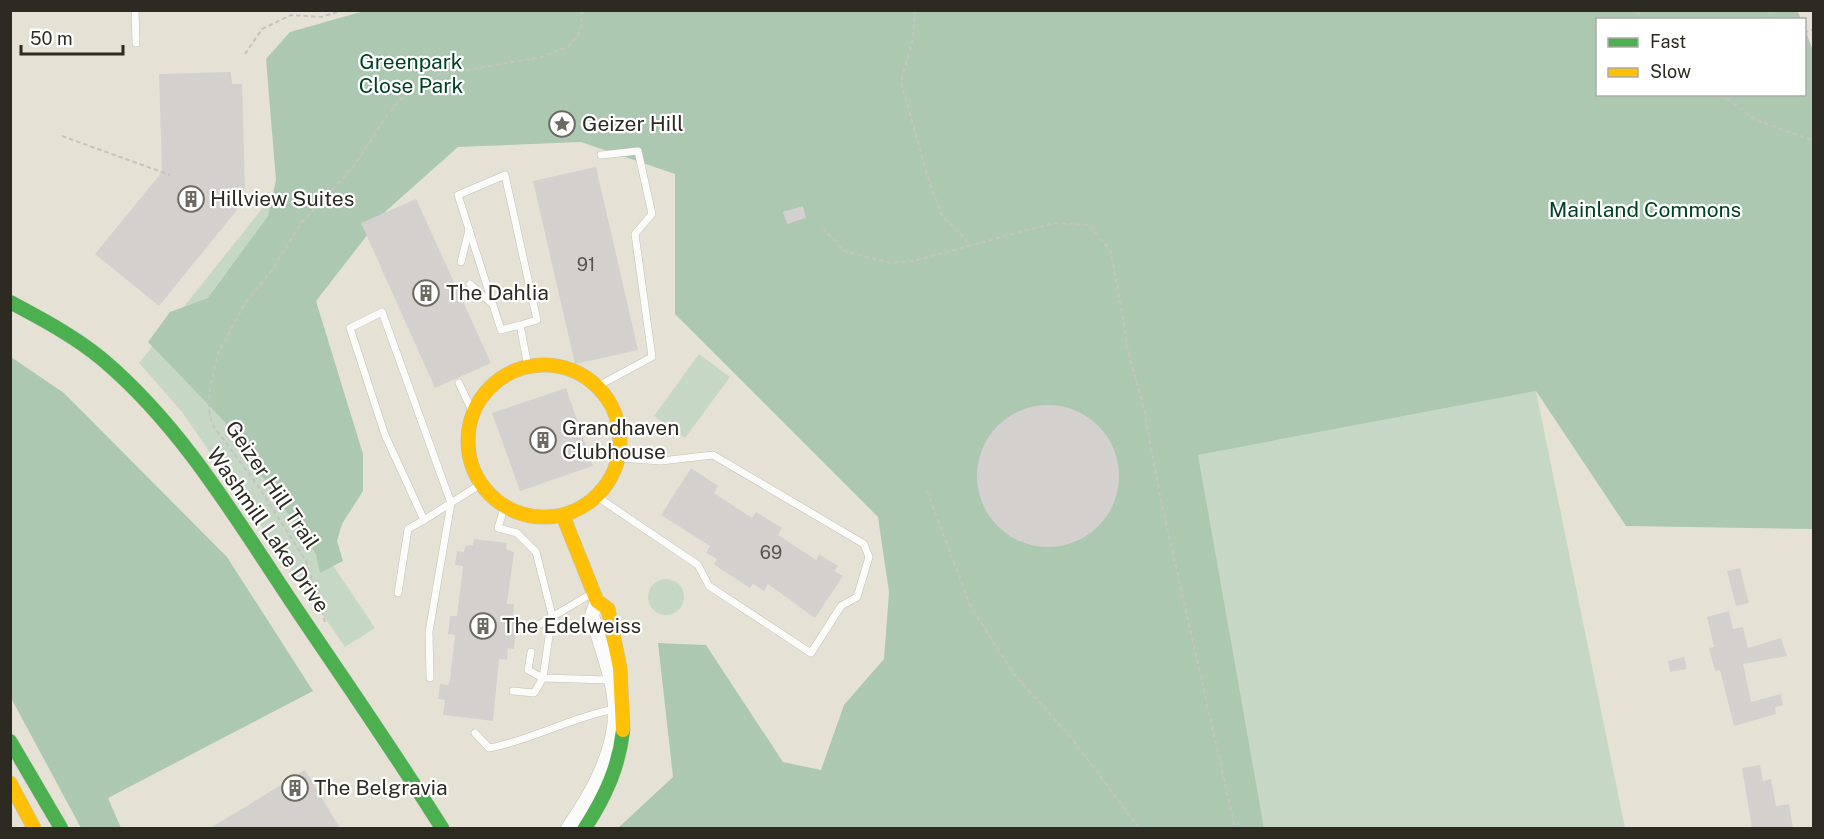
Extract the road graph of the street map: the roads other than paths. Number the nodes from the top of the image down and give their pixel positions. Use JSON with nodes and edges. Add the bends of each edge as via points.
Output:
{"nodes":[{"id":1,"x":135,"y":10,"type":"edge"},
{"id":2,"x":136,"y":43,"type":"dead end"},
{"id":3,"x":601,"y":155,"type":"dead end"},
{"id":4,"x":469,"y":230,"type":"junction"},
{"id":5,"x":461,"y":262,"type":"dead end"},
{"id":6,"x":470,"y":284,"type":"dead end"},
{"id":7,"x":10,"y":302,"type":"edge"},
{"id":8,"x":493,"y":305,"type":"junction"},
{"id":9,"x":519,"y":325,"type":"junction"},
{"id":10,"x":528,"y":366,"type":"junction"},
{"id":11,"x":459,"y":383,"type":"dead end"},
{"id":12,"x":598,"y":386,"type":"junction"},
{"id":13,"x":473,"y":413,"type":"junction"},
{"id":14,"x":619,"y":458,"type":"junction"},
{"id":15,"x":481,"y":484,"type":"junction"},
{"id":16,"x":596,"y":496,"type":"junction"},
{"id":17,"x":451,"y":503,"type":"junction"},
{"id":18,"x":505,"y":506,"type":"junction"},
{"id":19,"x":563,"y":516,"type":"junction"},
{"id":20,"x":424,"y":520,"type":"junction"},
{"id":21,"x":398,"y":593,"type":"dead end"},
{"id":22,"x":595,"y":597,"type":"junction"},
{"id":23,"x":552,"y":615,"type":"junction"},
{"id":24,"x":535,"y":627,"type":"dead end"},
{"id":25,"x":531,"y":652,"type":"dead end"},
{"id":26,"x":430,"y":678,"type":"dead end"},
{"id":27,"x":543,"y":678,"type":"junction"},
{"id":28,"x":609,"y":680,"type":"junction"},
{"id":29,"x":513,"y":691,"type":"dead end"},
{"id":30,"x":621,"y":709,"type":"junction"},
{"id":31,"x":475,"y":732,"type":"dead end"},
{"id":32,"x":10,"y":741,"type":"edge"},
{"id":33,"x":10,"y":783,"type":"edge"},
{"id":34,"x":34,"y":828,"type":"edge"},
{"id":35,"x":61,"y":828,"type":"edge"},
{"id":36,"x":442,"y":828,"type":"edge"},
{"id":37,"x":568,"y":828,"type":"edge"},
{"id":38,"x":585,"y":828,"type":"edge"}],
"edges":[{"from":1,"to":2,"type":"lane"},
{"from":3,"to":12,"type":"lane","via":[[638,151],[652,214],[635,234],[652,357]]},
{"from":4,"to":5,"type":"lane"},
{"from":4,"to":8,"type":"lane"},
{"from":4,"to":9,"type":"lane","via":[[458,195],[506,175],[537,320]]},
{"from":6,"to":8,"type":"lane"},
{"from":7,"to":36,"type":"main road","name":"Washmill Lake Drive","via":[[49,322],[117,371],[164,420],[396,752]]},
{"from":8,"to":9,"type":"lane","via":[[501,330]]},
{"from":9,"to":10,"type":"lane"},
{"from":10,"to":12,"type":"main road","via":[[552,365],[576,372]]},
{"from":10,"to":13,"type":"main road","via":[[492,386]]},
{"from":11,"to":13,"type":"lane"},
{"from":12,"to":14,"type":"main road","via":[[613,407],[620,432]]},
{"from":13,"to":15,"type":"main road","via":[[468,445],[470,462]]},
{"from":14,"to":16,"type":"main road","via":[[609,482]]},
{"from":14,"to":16,"type":"lane","via":[[661,461],[713,455],[864,544],[869,557],[857,597],[841,606],[811,653],[710,586],[698,565]]},
{"from":15,"to":17,"type":"lane"},
{"from":15,"to":18,"type":"main road"},
{"from":16,"to":19,"type":"main road"},
{"from":17,"to":20,"type":"lane"},
{"from":17,"to":20,"type":"lane","via":[[382,312],[350,327],[385,435]]},
{"from":17,"to":26,"type":"lane","via":[[429,632]]},
{"from":18,"to":19,"type":"main road","via":[[520,514]]},
{"from":18,"to":23,"type":"lane","via":[[498,528],[517,533],[536,552]]},
{"from":19,"to":22,"type":"main road"},
{"from":20,"to":21,"type":"lane","via":[[408,529]]},
{"from":22,"to":23,"type":"lane"},
{"from":22,"to":28,"type":"street","via":[[592,615]]},
{"from":22,"to":30,"type":"main road","via":[[608,609],[622,673]]},
{"from":23,"to":24,"type":"lane"},
{"from":23,"to":27,"type":"lane"},
{"from":25,"to":27,"type":"lane","via":[[528,670]]},
{"from":27,"to":28,"type":"lane"},
{"from":27,"to":29,"type":"lane","via":[[534,693]]},
{"from":28,"to":30,"type":"street"},
{"from":30,"to":31,"type":"lane","via":[[588,714],[518,743],[489,748]]},
{"from":30,"to":37,"type":"street","via":[[598,780]]},
{"from":30,"to":38,"type":"main road","via":[[621,754],[609,787]]},
{"from":32,"to":35,"type":"main road"},
{"from":33,"to":34,"type":"main road"}]}
